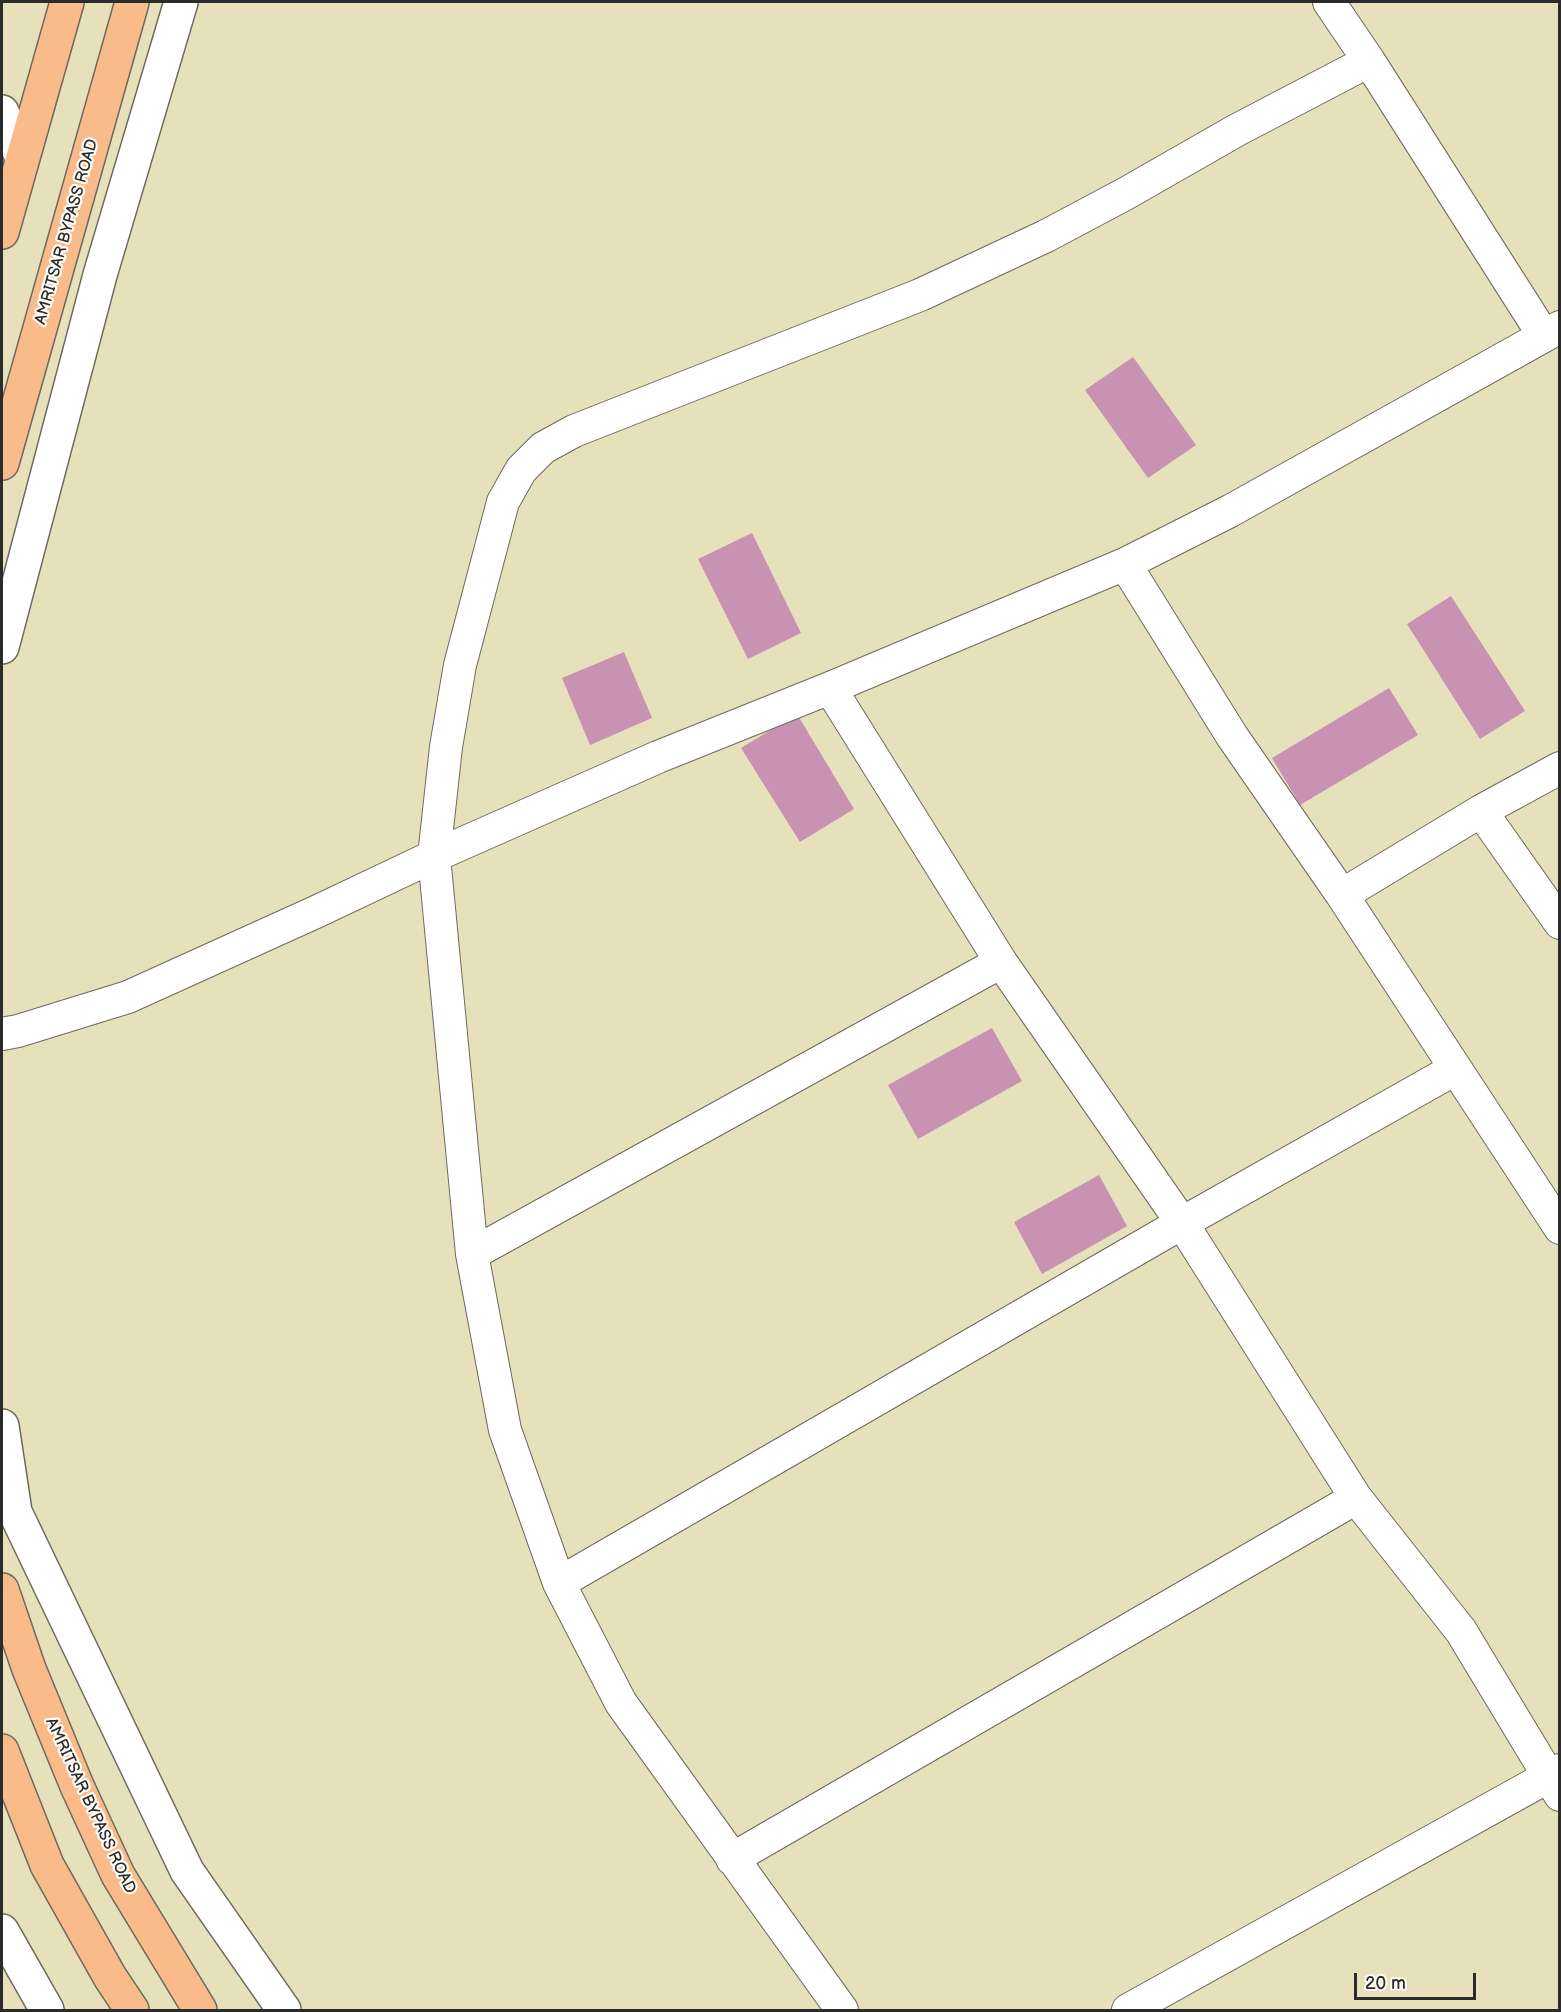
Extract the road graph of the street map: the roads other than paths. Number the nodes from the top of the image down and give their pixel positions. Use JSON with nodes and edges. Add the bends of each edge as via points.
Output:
{"nodes":[{"id":1,"x":67,"y":2,"type":"edge"},
{"id":2,"x":132,"y":2,"type":"edge"},
{"id":3,"x":181,"y":2,"type":"edge"},
{"id":4,"x":1329,"y":2,"type":"edge"},
{"id":5,"x":1369,"y":61,"type":"junction"},
{"id":6,"x":2,"y":112,"type":"edge"},
{"id":7,"x":22,"y":158,"type":"junction"},
{"id":8,"x":2,"y":232,"type":"edge"},
{"id":9,"x":1552,"y":331,"type":"edge"},
{"id":10,"x":2,"y":463,"type":"edge"},
{"id":11,"x":1125,"y":564,"type":"junction"},
{"id":12,"x":2,"y":647,"type":"edge"},
{"id":13,"x":830,"y":688,"type":"junction"},
{"id":14,"x":1560,"y":768,"type":"edge"},
{"id":15,"x":1481,"y":811,"type":"junction"},
{"id":16,"x":434,"y":856,"type":"junction"},
{"id":17,"x":1342,"y":895,"type":"junction"},
{"id":18,"x":1560,"y":923,"type":"edge"},
{"id":19,"x":1001,"y":962,"type":"junction"},
{"id":20,"x":2,"y":1034,"type":"edge"},
{"id":21,"x":1455,"y":1069,"type":"junction"},
{"id":22,"x":1182,"y":1223,"type":"junction"},
{"id":23,"x":1560,"y":1228,"type":"edge"},
{"id":24,"x":472,"y":1254,"type":"junction"},
{"id":25,"x":2,"y":1426,"type":"edge"},
{"id":26,"x":1356,"y":1498,"type":"junction"},
{"id":27,"x":559,"y":1583,"type":"junction"},
{"id":28,"x":2,"y":1590,"type":"edge"},
{"id":29,"x":2,"y":1751,"type":"edge"},
{"id":30,"x":1556,"y":1780,"type":"edge"},
{"id":31,"x":732,"y":1859,"type":"junction"},
{"id":32,"x":2,"y":1931,"type":"edge"},
{"id":33,"x":46,"y":2010,"type":"edge"},
{"id":34,"x":132,"y":2010,"type":"edge"},
{"id":35,"x":200,"y":2010,"type":"edge"},
{"id":36,"x":284,"y":2010,"type":"edge"},
{"id":37,"x":843,"y":2010,"type":"edge"},
{"id":38,"x":1128,"y":2010,"type":"edge"}],
"edges":[{"from":1,"to":7,"type":"highway"},
{"from":2,"to":10,"type":"highway","name":"AMRITSAR BYPASS ROAD"},
{"from":3,"to":12,"type":"street","via":[[100,275]]},
{"from":4,"to":5,"type":"street"},
{"from":5,"to":9,"type":"street"},
{"from":5,"to":16,"type":"street","via":[[1046,236],[920,295],[543,447],[521,470],[503,502],[479,588],[446,747]]},
{"from":6,"to":7,"type":"street"},
{"from":7,"to":8,"type":"highway"},
{"from":9,"to":11,"type":"street","via":[[1230,511]]},
{"from":11,"to":13,"type":"street"},
{"from":11,"to":17,"type":"street","via":[[1232,736]]},
{"from":13,"to":16,"type":"street"},
{"from":13,"to":19,"type":"street"},
{"from":14,"to":15,"type":"street"},
{"from":15,"to":17,"type":"street"},
{"from":15,"to":18,"type":"street"},
{"from":16,"to":20,"type":"street","via":[[128,997]]},
{"from":16,"to":24,"type":"street"},
{"from":17,"to":21,"type":"street"},
{"from":19,"to":22,"type":"street"},
{"from":19,"to":24,"type":"street"},
{"from":21,"to":22,"type":"street"},
{"from":21,"to":23,"type":"street"},
{"from":22,"to":26,"type":"street"},
{"from":22,"to":27,"type":"street"},
{"from":24,"to":27,"type":"street","via":[[505,1430]]},
{"from":25,"to":36,"type":"street","via":[[15,1512],[182,1861]]},
{"from":26,"to":30,"type":"street","via":[[1461,1631]]},
{"from":26,"to":31,"type":"street"},
{"from":27,"to":31,"type":"street","via":[[621,1703]]},
{"from":28,"to":35,"type":"highway","name":"AMRITSAR BYPASS ROAD","via":[[29,1669],[118,1875]]},
{"from":29,"to":34,"type":"highway","via":[[46,1865]]},
{"from":30,"to":38,"type":"street"},
{"from":31,"to":37,"type":"street"},
{"from":32,"to":33,"type":"street"}]}
